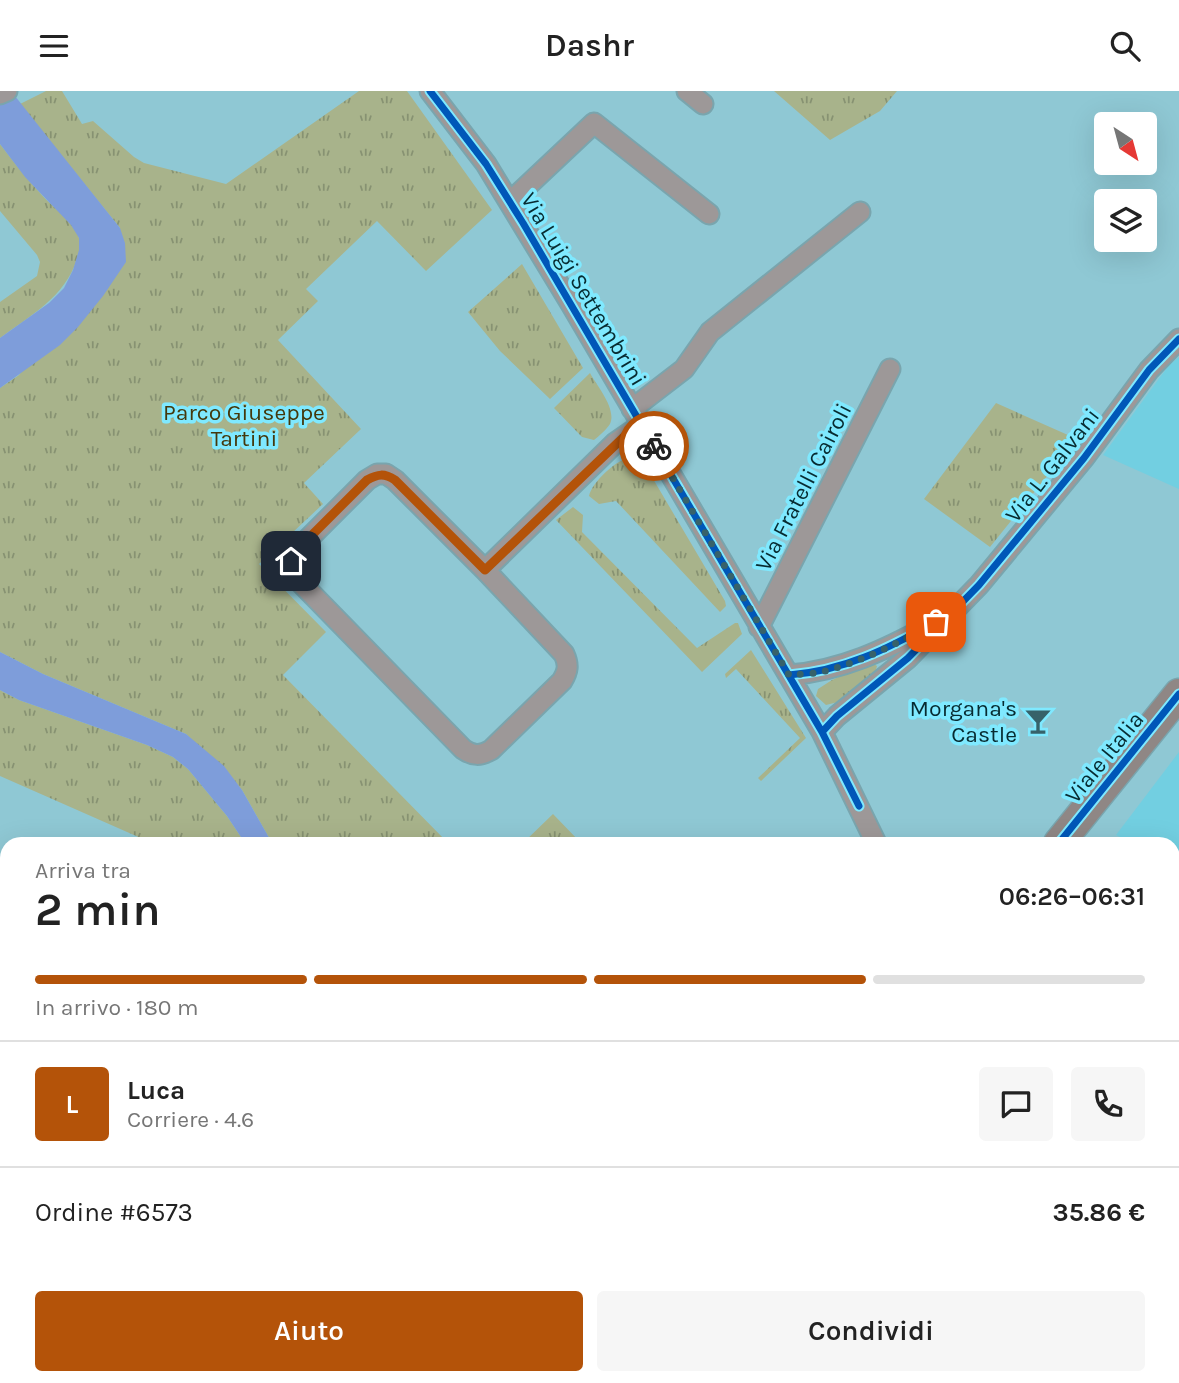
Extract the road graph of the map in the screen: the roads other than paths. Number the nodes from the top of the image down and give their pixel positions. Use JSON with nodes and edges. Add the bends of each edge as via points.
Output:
{"nodes":[{"id":1,"x":7,"y":91,"type":"edge"},
{"id":2,"x":430,"y":91,"type":"edge"},
{"id":3,"x":687,"y":91,"type":"edge"},
{"id":4,"x":0,"y":94,"type":"edge"},
{"id":5,"x":703,"y":104,"type":"dead end"},
{"id":6,"x":510,"y":202,"type":"junction"},
{"id":7,"x":860,"y":212,"type":"dead end"},
{"id":8,"x":709,"y":215,"type":"dead end"},
{"id":9,"x":1179,"y":339,"type":"edge"},
{"id":10,"x":890,"y":369,"type":"dead end"},
{"id":11,"x":637,"y":417,"type":"junction"},
{"id":12,"x":485,"y":570,"type":"junction"},
{"id":13,"x":954,"y":612,"type":"junction"},
{"id":14,"x":759,"y":627,"type":"junction"},
{"id":15,"x":789,"y":675,"type":"junction"},
{"id":16,"x":1179,"y":694,"type":"edge"},
{"id":17,"x":822,"y":733,"type":"junction"},
{"id":18,"x":873,"y":837,"type":"edge"},
{"id":19,"x":1064,"y":837,"type":"edge"}],
"edges":[{"from":1,"to":4,"type":"street"},
{"from":2,"to":6,"type":"street","name":"Via Luigi Settembrini"},
{"from":3,"to":5,"type":"street"},
{"from":6,"to":8,"type":"street","via":[[594,123]]},
{"from":6,"to":11,"type":"street","name":"Via Luigi Settembrini"},
{"from":7,"to":11,"type":"street","name":"Via Luigi Settembrini","via":[[710,332],[684,369]]},
{"from":9,"to":13,"type":"street","name":"Via L. Galvani","via":[[1149,370],[1015,544]]},
{"from":10,"to":14,"type":"street","name":"Via Fratelli Cairoli"},
{"from":11,"to":12,"type":"street","name":"Via Luigi Settembrini"},
{"from":11,"to":14,"type":"street","name":"Via Luigi Settembrini"},
{"from":12,"to":12,"type":"street","via":[[386,474],[367,480],[291,561],[300,582],[471,755],[491,750],[562,681],[568,662]]},
{"from":13,"to":15,"type":"street","via":[[867,656],[819,673]]},
{"from":13,"to":17,"type":"street","name":"Via L. Galvani"},
{"from":14,"to":15,"type":"street","name":"Via Luigi Settembrini"},
{"from":15,"to":17,"type":"street","name":"Via Luigi Settembrini"},
{"from":16,"to":19,"type":"main road","name":"Viale Italia"},
{"from":17,"to":18,"type":"street","name":"Via Luigi Settembrini"}]}
